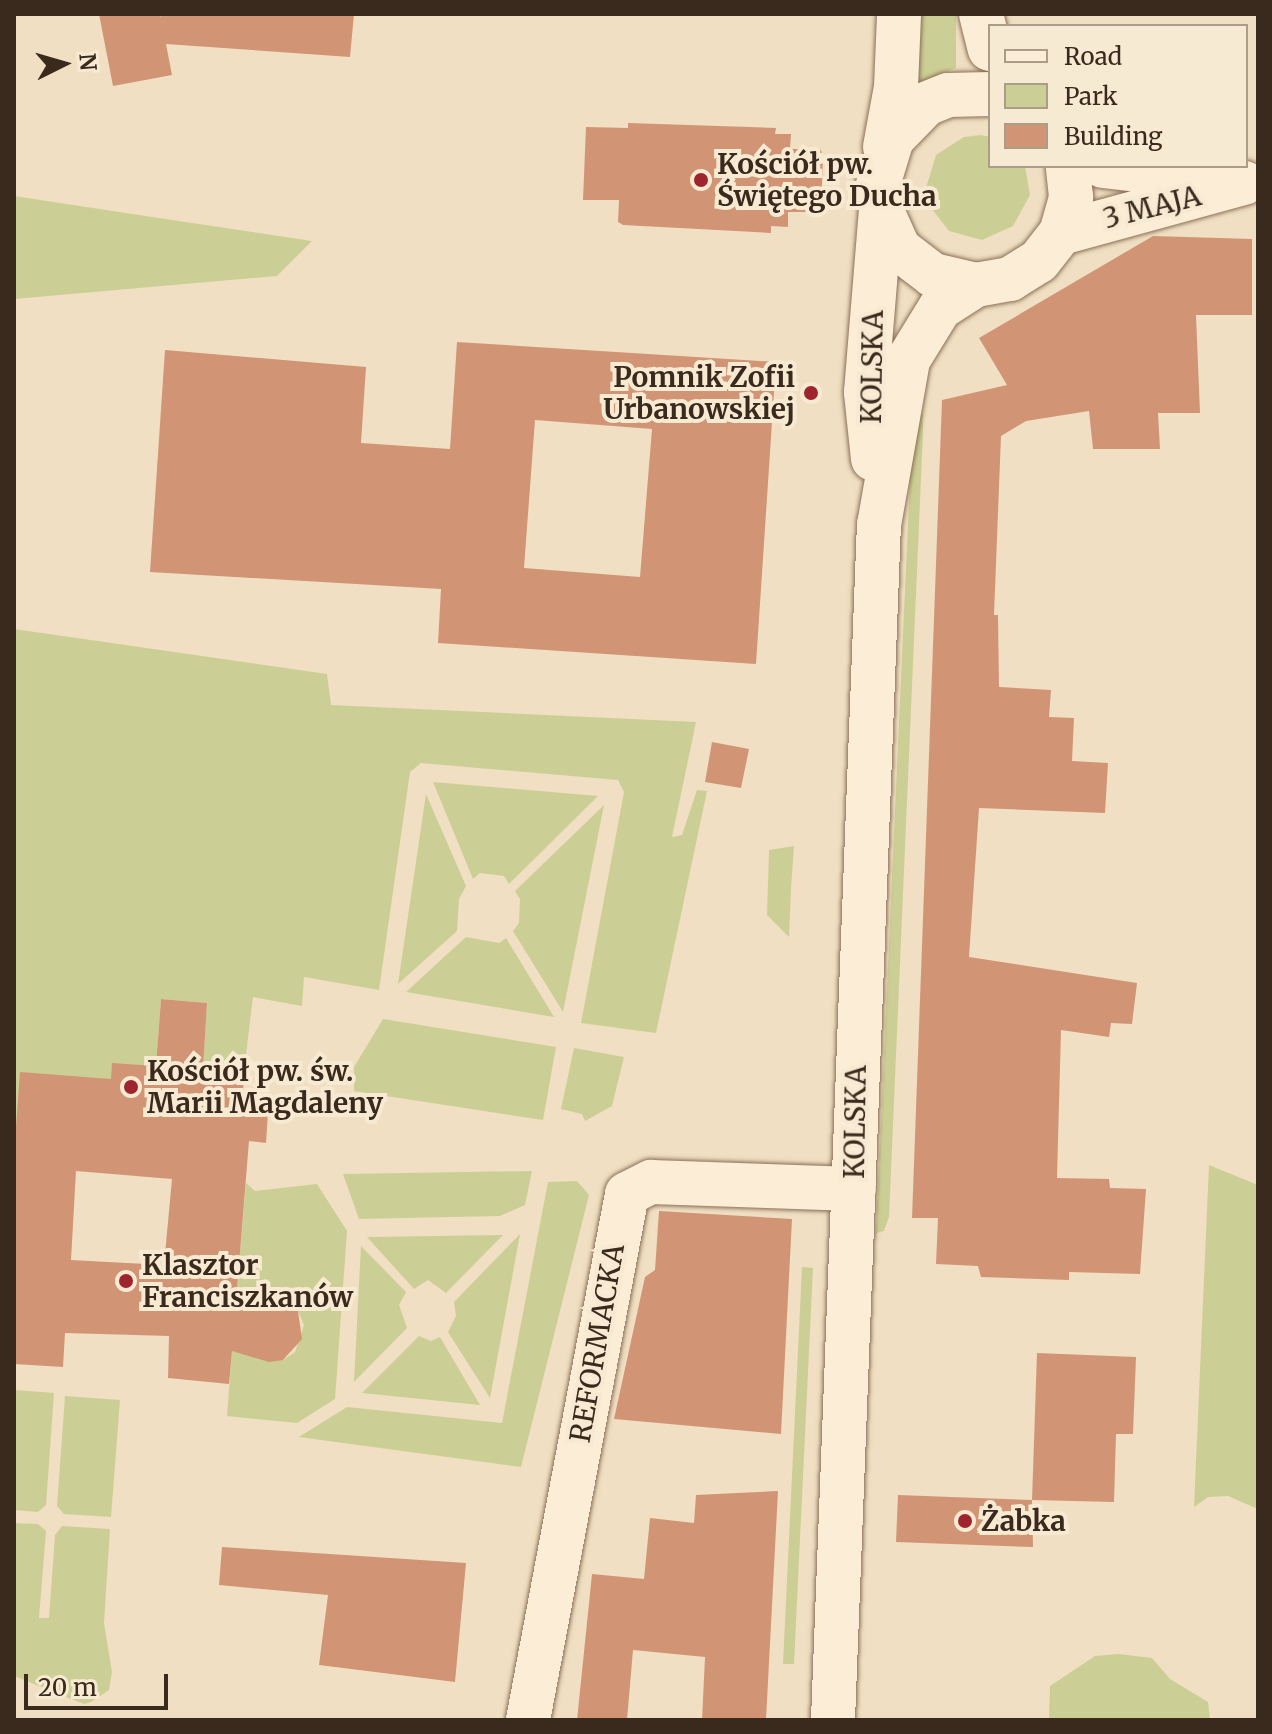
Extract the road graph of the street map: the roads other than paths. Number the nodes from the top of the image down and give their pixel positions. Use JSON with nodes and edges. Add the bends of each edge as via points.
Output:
{"nodes":[{"id":1,"x":899,"y":14,"type":"edge"},
{"id":2,"x":981,"y":14,"type":"edge"},
{"id":3,"x":988,"y":41,"type":"edge"},
{"id":4,"x":988,"y":94,"type":"edge"},
{"id":5,"x":882,"y":162,"type":"junction"},
{"id":6,"x":1068,"y":168,"type":"edge"},
{"id":7,"x":1120,"y":168,"type":"edge"},
{"id":8,"x":1251,"y":183,"type":"edge"},
{"id":9,"x":881,"y":209,"type":"junction"},
{"id":10,"x":1061,"y":233,"type":"junction"},
{"id":11,"x":976,"y":285,"type":"junction"},
{"id":12,"x":879,"y":525,"type":"junction"},
{"id":13,"x":854,"y":1189,"type":"junction"},
{"id":14,"x":528,"y":1720,"type":"edge"},
{"id":15,"x":833,"y":1720,"type":"edge"}],
"edges":[{"from":1,"to":5,"type":"street","name":"KOLSKA","via":[[896,87]]},
{"from":2,"to":3,"type":"street"},
{"from":4,"to":5,"type":"street","via":[[948,95],[926,104],[892,139]]},
{"from":5,"to":9,"type":"street","name":"KOLSKA"},
{"from":6,"to":10,"type":"street","via":[[1071,197]]},
{"from":7,"to":8,"type":"street","name":"3 MAJA"},
{"from":8,"to":10,"type":"street","name":"3 MAJA"},
{"from":9,"to":11,"type":"street","via":[[899,249],[910,258],[933,275]]},
{"from":9,"to":12,"type":"street","name":"KOLSKA","via":[[866,392]]},
{"from":10,"to":11,"type":"street","via":[[1039,261],[1010,279]]},
{"from":11,"to":12,"type":"street","name":"KOLSKA","via":[[940,308],[908,360]]},
{"from":12,"to":13,"type":"street","name":"KOLSKA"},
{"from":13,"to":14,"type":"street","name":"REFORMACKA","via":[[651,1182],[627,1194]]},
{"from":13,"to":15,"type":"street","name":"KOLSKA"}]}
